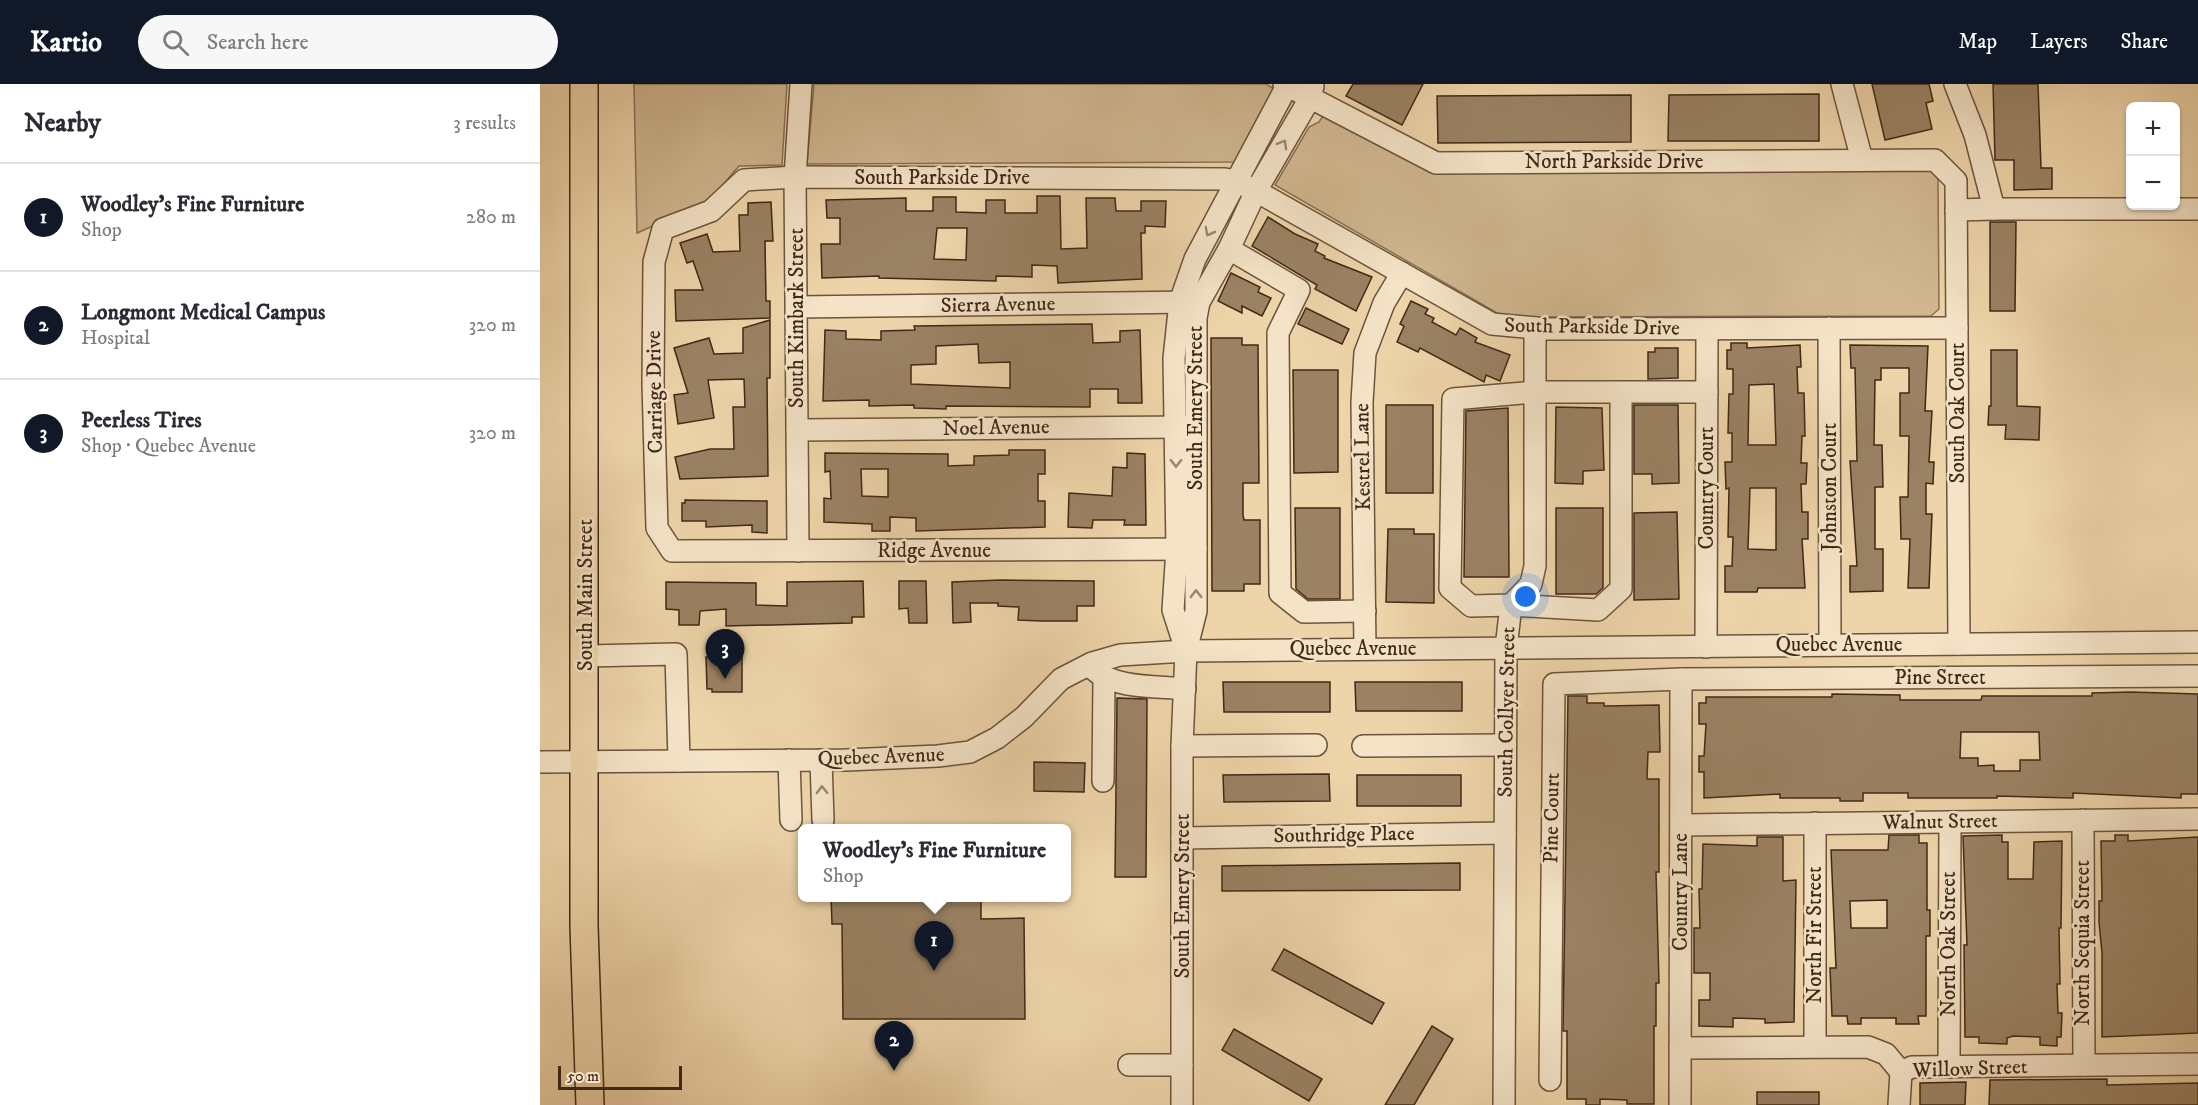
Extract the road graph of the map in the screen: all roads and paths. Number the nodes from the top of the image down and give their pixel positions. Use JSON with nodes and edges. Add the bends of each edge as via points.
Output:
{"nodes":[{"id":1,"x":584,"y":84,"type":"edge"},
{"id":2,"x":801,"y":84,"type":"edge"},
{"id":3,"x":1842,"y":84,"type":"edge"},
{"id":4,"x":1955,"y":84,"type":"edge"},
{"id":5,"x":1286,"y":85,"type":"edge"},
{"id":6,"x":1312,"y":91,"type":"edge"},
{"id":7,"x":1862,"y":160,"type":"junction"},
{"id":8,"x":795,"y":177,"type":"junction"},
{"id":9,"x":1236,"y":180,"type":"junction"},
{"id":10,"x":1956,"y":181,"type":"joint"},
{"id":11,"x":1258,"y":192,"type":"junction"},
{"id":12,"x":1994,"y":209,"type":"junction"},
{"id":13,"x":2198,"y":209,"type":"edge"},
{"id":14,"x":1956,"y":210,"type":"junction"},
{"id":15,"x":663,"y":229,"type":"joint"},
{"id":16,"x":1228,"y":249,"type":"junction"},
{"id":17,"x":1402,"y":273,"type":"junction"},
{"id":18,"x":1189,"y":302,"type":"junction"},
{"id":19,"x":797,"y":307,"type":"junction"},
{"id":20,"x":1535,"y":328,"type":"junction"},
{"id":21,"x":1829,"y":328,"type":"junction"},
{"id":22,"x":1957,"y":328,"type":"junction"},
{"id":23,"x":1707,"y":329,"type":"junction"},
{"id":24,"x":1535,"y":392,"type":"junction"},
{"id":25,"x":1707,"y":392,"type":"junction"},
{"id":26,"x":1621,"y":394,"type":"junction"},
{"id":27,"x":1186,"y":427,"type":"junction"},
{"id":28,"x":797,"y":430,"type":"junction"},
{"id":29,"x":1186,"y":549,"type":"junction"},
{"id":30,"x":672,"y":551,"type":"joint"},
{"id":31,"x":798,"y":551,"type":"junction"},
{"id":32,"x":1511,"y":605,"type":"junction"},
{"id":33,"x":1365,"y":611,"type":"junction"},
{"id":34,"x":2198,"y":642,"type":"edge"},
{"id":35,"x":1959,"y":644,"type":"junction"},
{"id":36,"x":1830,"y":645,"type":"junction"},
{"id":37,"x":1706,"y":646,"type":"junction"},
{"id":38,"x":1506,"y":648,"type":"junction"},
{"id":39,"x":1365,"y":649,"type":"junction"},
{"id":40,"x":1186,"y":651,"type":"junction"},
{"id":41,"x":586,"y":656,"type":"junction"},
{"id":42,"x":1096,"y":671,"type":"junction"},
{"id":43,"x":2198,"y":676,"type":"edge"},
{"id":44,"x":1682,"y":679,"type":"junction"},
{"id":45,"x":1185,"y":689,"type":"junction"},
{"id":46,"x":1316,"y":745,"type":"dead end"},
{"id":47,"x":1505,"y":745,"type":"junction"},
{"id":48,"x":1182,"y":746,"type":"junction"},
{"id":49,"x":1363,"y":746,"type":"dead end"},
{"id":50,"x":789,"y":760,"type":"junction"},
{"id":51,"x":821,"y":760,"type":"junction"},
{"id":52,"x":679,"y":761,"type":"junction"},
{"id":53,"x":540,"y":762,"type":"edge"},
{"id":54,"x":586,"y":763,"type":"junction"},
{"id":55,"x":1103,"y":781,"type":"dead end"},
{"id":56,"x":2198,"y":819,"type":"edge"},
{"id":57,"x":791,"y":820,"type":"dead end"},
{"id":58,"x":823,"y":820,"type":"dead end"},
{"id":59,"x":2083,"y":820,"type":"junction"},
{"id":60,"x":1950,"y":822,"type":"junction"},
{"id":61,"x":1815,"y":823,"type":"junction"},
{"id":62,"x":1682,"y":825,"type":"junction"},
{"id":63,"x":1505,"y":833,"type":"junction"},
{"id":64,"x":1182,"y":838,"type":"junction"},
{"id":65,"x":1815,"y":1047,"type":"junction"},
{"id":66,"x":1680,"y":1048,"type":"junction"},
{"id":67,"x":2198,"y":1064,"type":"edge"},
{"id":68,"x":1129,"y":1065,"type":"dead end"},
{"id":69,"x":1182,"y":1065,"type":"junction"},
{"id":70,"x":2084,"y":1065,"type":"junction"},
{"id":71,"x":1949,"y":1067,"type":"junction"},
{"id":72,"x":1901,"y":1072,"type":"junction"},
{"id":73,"x":1550,"y":1080,"type":"dead end"},
{"id":74,"x":590,"y":1105,"type":"edge"},
{"id":75,"x":1182,"y":1105,"type":"edge"},
{"id":76,"x":1504,"y":1105,"type":"edge"},
{"id":77,"x":1680,"y":1105,"type":"edge"},
{"id":78,"x":1899,"y":1105,"type":"edge"}],
"edges":[{"from":1,"to":41,"type":"main road","name":"South Main Street"},
{"from":2,"to":8,"type":"street","name":"South Kimbark Street"},
{"from":3,"to":7,"type":"street"},
{"from":4,"to":12,"type":"street","via":[[1975,135]]},
{"from":5,"to":6,"type":"street","name":"North Parkside Drive"},
{"from":5,"to":9,"type":"street","name":"South Emery Street"},
{"from":6,"to":7,"type":"street","name":"North Parkside Drive","via":[[1436,164]]},
{"from":11,"to":6,"type":"street","name":"South Emery Street","one_way":true},
{"from":7,"to":10,"type":"street","name":"North Parkside Drive","via":[[1935,160]]},
{"from":8,"to":9,"type":"street","name":"South Parkside Drive"},
{"from":8,"to":15,"type":"street","name":"South Parkside Drive","via":[[744,180],[711,211]]},
{"from":8,"to":19,"type":"street","name":"South Kimbark Street"},
{"from":9,"to":11,"type":"street","name":"South Parkside Drive"},
{"from":9,"to":18,"type":"street","name":"South Emery Street","one_way":true,"via":[[1195,259]]},
{"from":10,"to":14,"type":"street","name":"South Oak Court"},
{"from":11,"to":16,"type":"street","name":"South Emery Street"},
{"from":11,"to":17,"type":"street","name":"South Parkside Drive"},
{"from":12,"to":13,"type":"street"},
{"from":12,"to":14,"type":"street"},
{"from":14,"to":22,"type":"street","name":"South Oak Court"},
{"from":15,"to":30,"type":"street","name":"Carriage Drive","via":[[654,262],[657,528]]},
{"from":16,"to":18,"type":"street","name":"South Emery Street"},
{"from":16,"to":33,"type":"street","via":[[1299,290],[1278,333],[1280,593],[1304,612]]},
{"from":17,"to":20,"type":"street","name":"South Parkside Drive","via":[[1492,324]]},
{"from":17,"to":33,"type":"street","name":"Kestrel Lane","via":[[1384,303],[1365,353]]},
{"from":18,"to":19,"type":"street","name":"Sierra Avenue"},
{"from":18,"to":27,"type":"street","name":"South Emery Street","via":[[1195,339]]},
{"from":19,"to":28,"type":"street","name":"South Kimbark Street"},
{"from":20,"to":23,"type":"street","name":"South Parkside Drive"},
{"from":20,"to":24,"type":"street","name":"South Collyer Street"},
{"from":21,"to":22,"type":"street","name":"South Parkside Drive"},
{"from":21,"to":23,"type":"street","name":"South Parkside Drive"},
{"from":21,"to":36,"type":"street","name":"Johnston Court"},
{"from":22,"to":35,"type":"street","name":"South Oak Court"},
{"from":23,"to":25,"type":"street","name":"Country Court"},
{"from":24,"to":26,"type":"street"},
{"from":24,"to":32,"type":"street","name":"South Collyer Street","via":[[1535,566],[1531,584]]},
{"from":24,"to":32,"type":"street","via":[[1453,399],[1450,588],[1471,606]]},
{"from":25,"to":26,"type":"street"},
{"from":25,"to":37,"type":"street","name":"Country Court"},
{"from":26,"to":32,"type":"street","via":[[1621,589],[1598,610]]},
{"from":27,"to":28,"type":"street","name":"Noel Avenue"},
{"from":27,"to":29,"type":"street","name":"South Emery Street"},
{"from":28,"to":31,"type":"street","name":"South Kimbark Street"},
{"from":29,"to":31,"type":"street","name":"Ridge Avenue"},
{"from":29,"to":40,"type":"street","name":"South Emery Street","via":[[1173,610]]},
{"from":30,"to":31,"type":"street","name":"Ridge Avenue"},
{"from":32,"to":38,"type":"street","name":"South Collyer Street"},
{"from":33,"to":39,"type":"street","name":"Kestrel Lane"},
{"from":34,"to":35,"type":"street","name":"Quebec Avenue"},
{"from":35,"to":36,"type":"street","name":"Quebec Avenue"},
{"from":36,"to":37,"type":"street","name":"Quebec Avenue"},
{"from":37,"to":38,"type":"street","name":"Quebec Avenue"},
{"from":38,"to":39,"type":"street","name":"Quebec Avenue"},
{"from":38,"to":47,"type":"street","name":"South Collyer Street"},
{"from":39,"to":40,"type":"street","name":"Quebec Avenue"},
{"from":40,"to":42,"type":"street","name":"Quebec Avenue","via":[[1119,655]]},
{"from":40,"to":45,"type":"street","name":"South Emery Street"},
{"from":41,"to":52,"type":"street","via":[[676,654]]},
{"from":41,"to":54,"type":"main road","name":"South Main Street"},
{"from":42,"to":45,"type":"street","via":[[1123,682]]},
{"from":42,"to":51,"type":"street","name":"Quebec Avenue","via":[[1061,679],[1024,717],[970,752]]},
{"from":42,"to":55,"type":"street"},
{"from":43,"to":44,"type":"street","name":"Pine Street"},
{"from":44,"to":62,"type":"street","name":"Country Lane"},
{"from":44,"to":73,"type":"street","name":"Pine Court","via":[[1554,684]]},
{"from":45,"to":48,"type":"street","name":"South Emery Street"},
{"from":46,"to":48,"type":"street"},
{"from":47,"to":49,"type":"street"},
{"from":47,"to":63,"type":"street","name":"South Collyer Street"},
{"from":48,"to":64,"type":"street","name":"South Emery Street"},
{"from":50,"to":51,"type":"street","name":"Quebec Avenue"},
{"from":50,"to":52,"type":"street","name":"Quebec Avenue"},
{"from":50,"to":57,"type":"street"},
{"from":58,"to":51,"type":"street","one_way":true},
{"from":52,"to":54,"type":"street","name":"Quebec Avenue"},
{"from":53,"to":54,"type":"street","name":"Quebec Avenue"},
{"from":54,"to":74,"type":"main road","name":"South Main Street","via":[[584,926]]},
{"from":56,"to":59,"type":"street","name":"Walnut Street"},
{"from":59,"to":60,"type":"street","name":"Walnut Street"},
{"from":59,"to":70,"type":"street","name":"North Sequia Street"},
{"from":60,"to":61,"type":"street","name":"Walnut Street"},
{"from":60,"to":71,"type":"street","name":"North Oak Street"},
{"from":61,"to":62,"type":"street","name":"Walnut Street"},
{"from":61,"to":65,"type":"street","name":"North Fir Street"},
{"from":62,"to":66,"type":"street","name":"Country Lane"},
{"from":63,"to":64,"type":"street","name":"Southridge Place"},
{"from":63,"to":76,"type":"street","name":"South Collyer Street"},
{"from":64,"to":69,"type":"street","name":"South Emery Street"},
{"from":65,"to":66,"type":"street","name":"Willow Street"},
{"from":65,"to":72,"type":"street","name":"Willow Street","via":[[1868,1047],[1886,1054]]},
{"from":66,"to":77,"type":"street","name":"Country Lane"},
{"from":67,"to":70,"type":"street","name":"Willow Street"},
{"from":68,"to":69,"type":"street"},
{"from":69,"to":75,"type":"street","name":"South Emery Street"},
{"from":70,"to":71,"type":"street","name":"Willow Street"},
{"from":71,"to":72,"type":"street","name":"Willow Street","via":[[1912,1067]]},
{"from":72,"to":78,"type":"street"}]}
